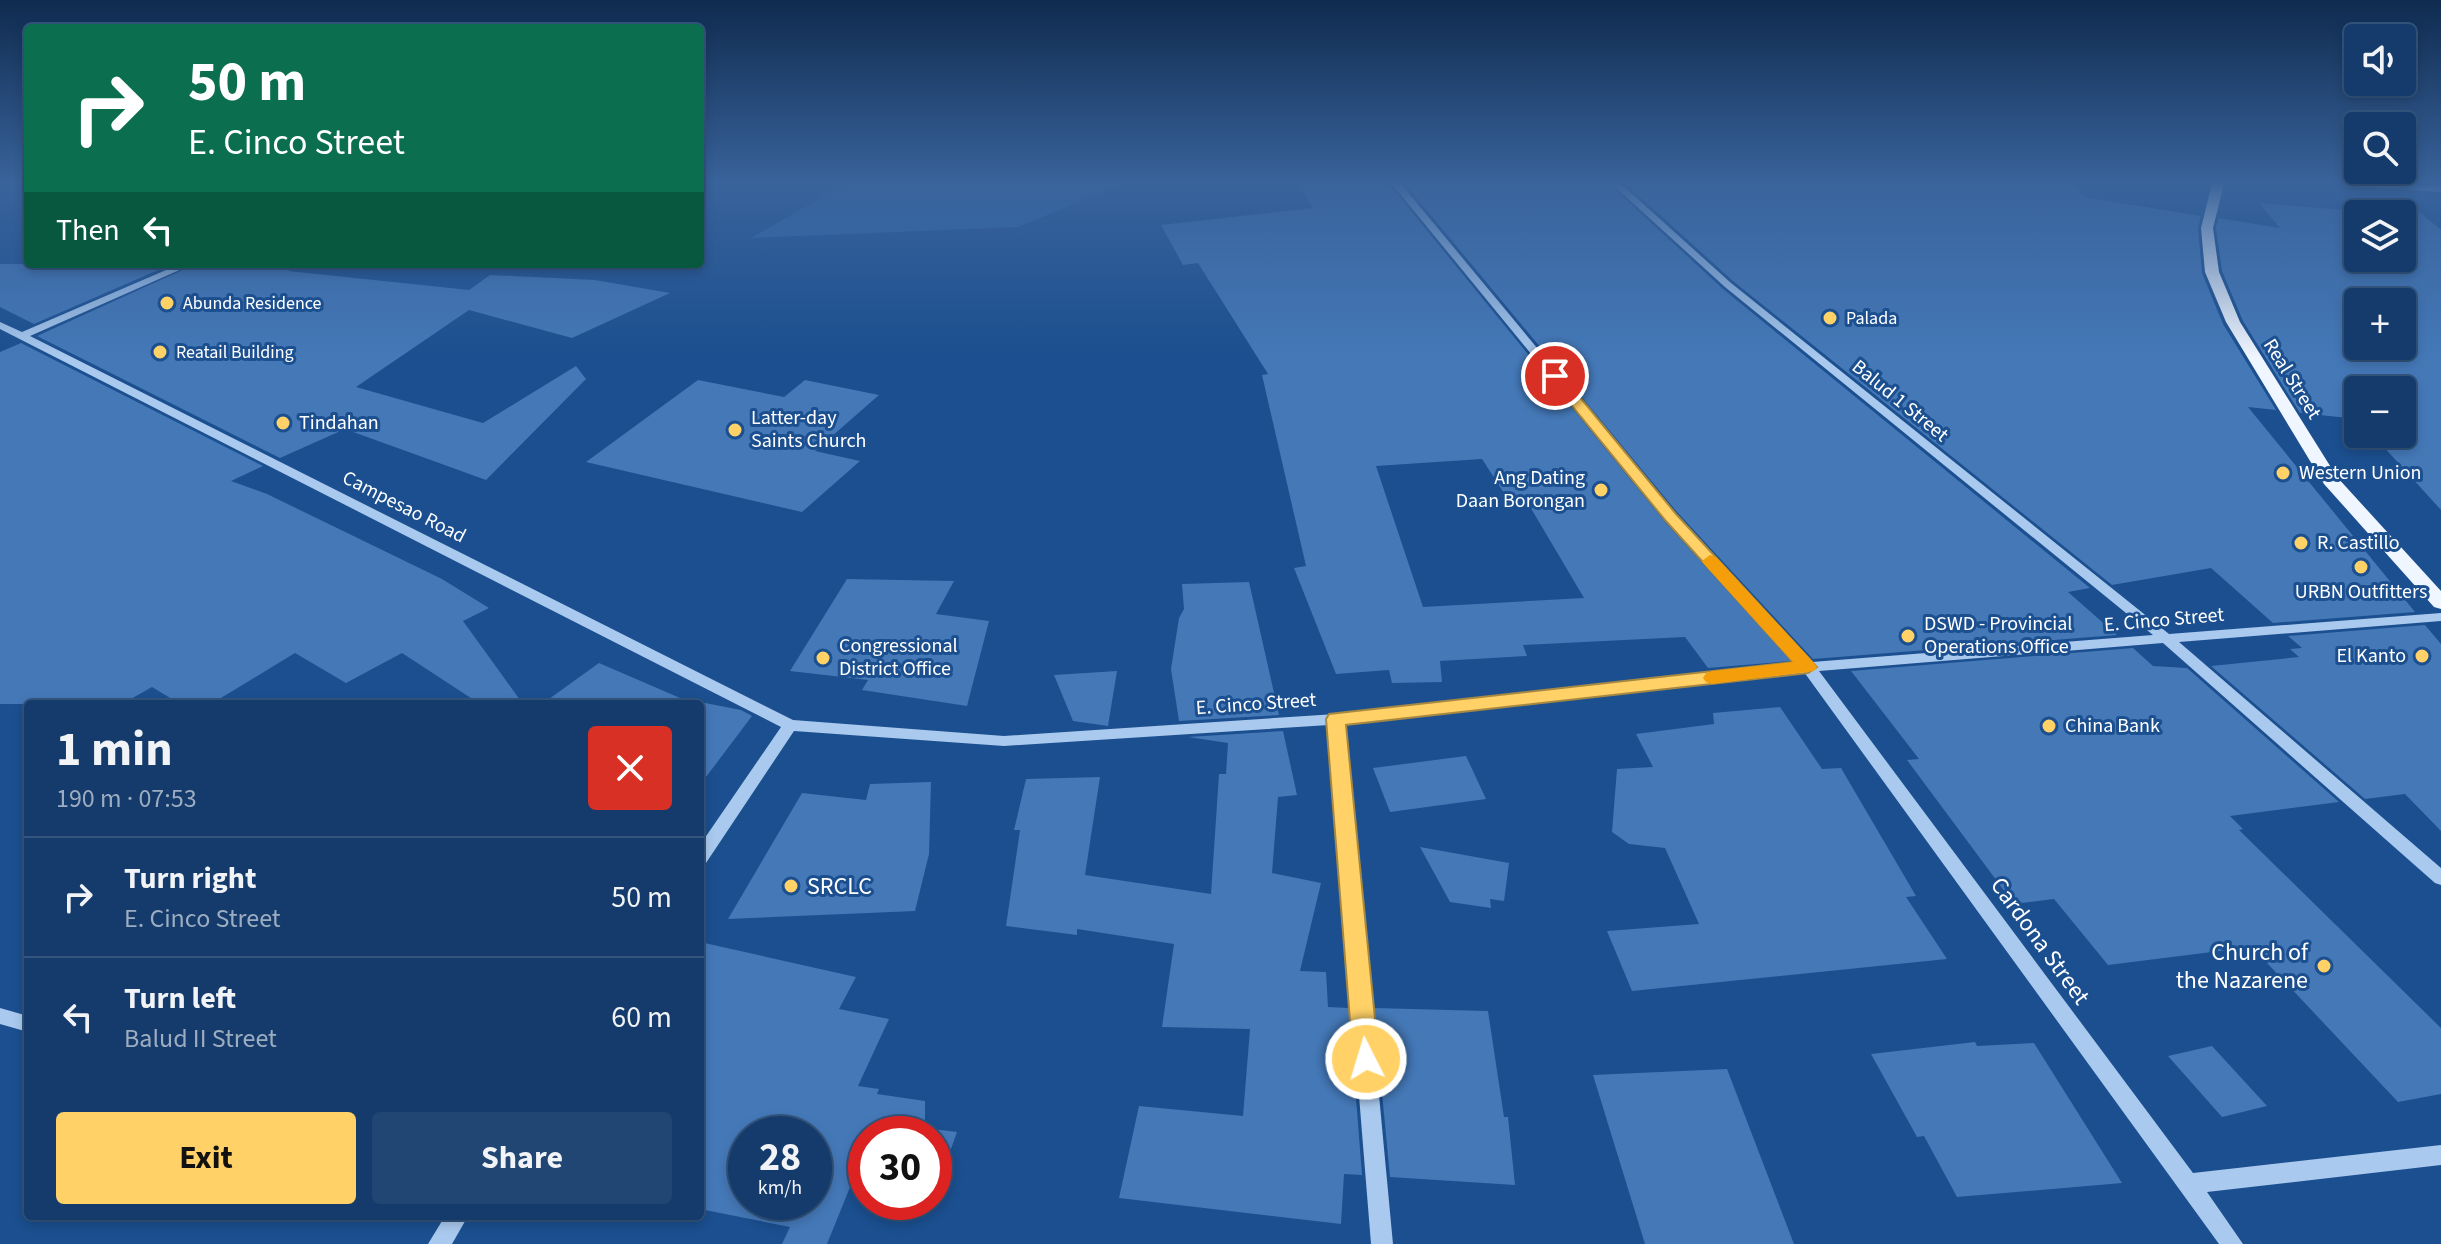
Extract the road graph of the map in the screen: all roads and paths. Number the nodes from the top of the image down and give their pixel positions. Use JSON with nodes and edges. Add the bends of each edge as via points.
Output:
{"nodes":[{"id":1,"x":1444,"y":242,"type":"edge"},
{"id":2,"x":1680,"y":242,"type":"edge"},
{"id":3,"x":2209,"y":242,"type":"edge"},
{"id":4,"x":179,"y":268,"type":"edge"},
{"id":5,"x":0,"y":325,"type":"edge"},
{"id":6,"x":22,"y":336,"type":"junction"},
{"id":7,"x":2441,"y":603,"type":"edge"},
{"id":8,"x":2441,"y":617,"type":"edge"},
{"id":9,"x":2168,"y":640,"type":"junction"},
{"id":10,"x":1808,"y":667,"type":"junction"},
{"id":11,"x":1336,"y":719,"type":"junction"},
{"id":12,"x":790,"y":725,"type":"junction"},
{"id":13,"x":704,"y":852,"type":"edge"},
{"id":14,"x":2441,"y":878,"type":"edge"},
{"id":15,"x":0,"y":1016,"type":"edge"},
{"id":16,"x":24,"y":1023,"type":"edge"},
{"id":17,"x":2441,"y":1155,"type":"edge"},
{"id":18,"x":2188,"y":1184,"type":"junction"},
{"id":19,"x":454,"y":1220,"type":"edge"},
{"id":20,"x":439,"y":1244,"type":"edge"},
{"id":21,"x":1382,"y":1244,"type":"edge"},
{"id":22,"x":2232,"y":1244,"type":"edge"}],
"edges":[{"from":1,"to":10,"type":"street","name":"Cardona Street","via":[[1671,517]]},
{"from":2,"to":9,"type":"street","name":"Balud 1 Street"},
{"from":3,"to":7,"type":"main road","name":"Real Street","via":[[2212,272],[2233,322],[2330,480]]},
{"from":4,"to":6,"type":"street"},
{"from":5,"to":6,"type":"street","name":"Campesao Road"},
{"from":6,"to":12,"type":"street","name":"Campesao Road"},
{"from":8,"to":9,"type":"street","name":"E. Cinco Street"},
{"from":9,"to":10,"type":"street","name":"E. Cinco Street"},
{"from":9,"to":14,"type":"street","name":"Balud 1 Street"},
{"from":10,"to":11,"type":"street","name":"E. Cinco Street"},
{"from":10,"to":18,"type":"street","name":"Cardona Street"},
{"from":11,"to":12,"type":"street","name":"E. Cinco Street","via":[[1004,741]]},
{"from":11,"to":21,"type":"street"},
{"from":12,"to":13,"type":"street"},
{"from":15,"to":16,"type":"street"},
{"from":17,"to":18,"type":"street"},
{"from":18,"to":22,"type":"street","name":"Cardona Street"},
{"from":19,"to":20,"type":"street"}]}
